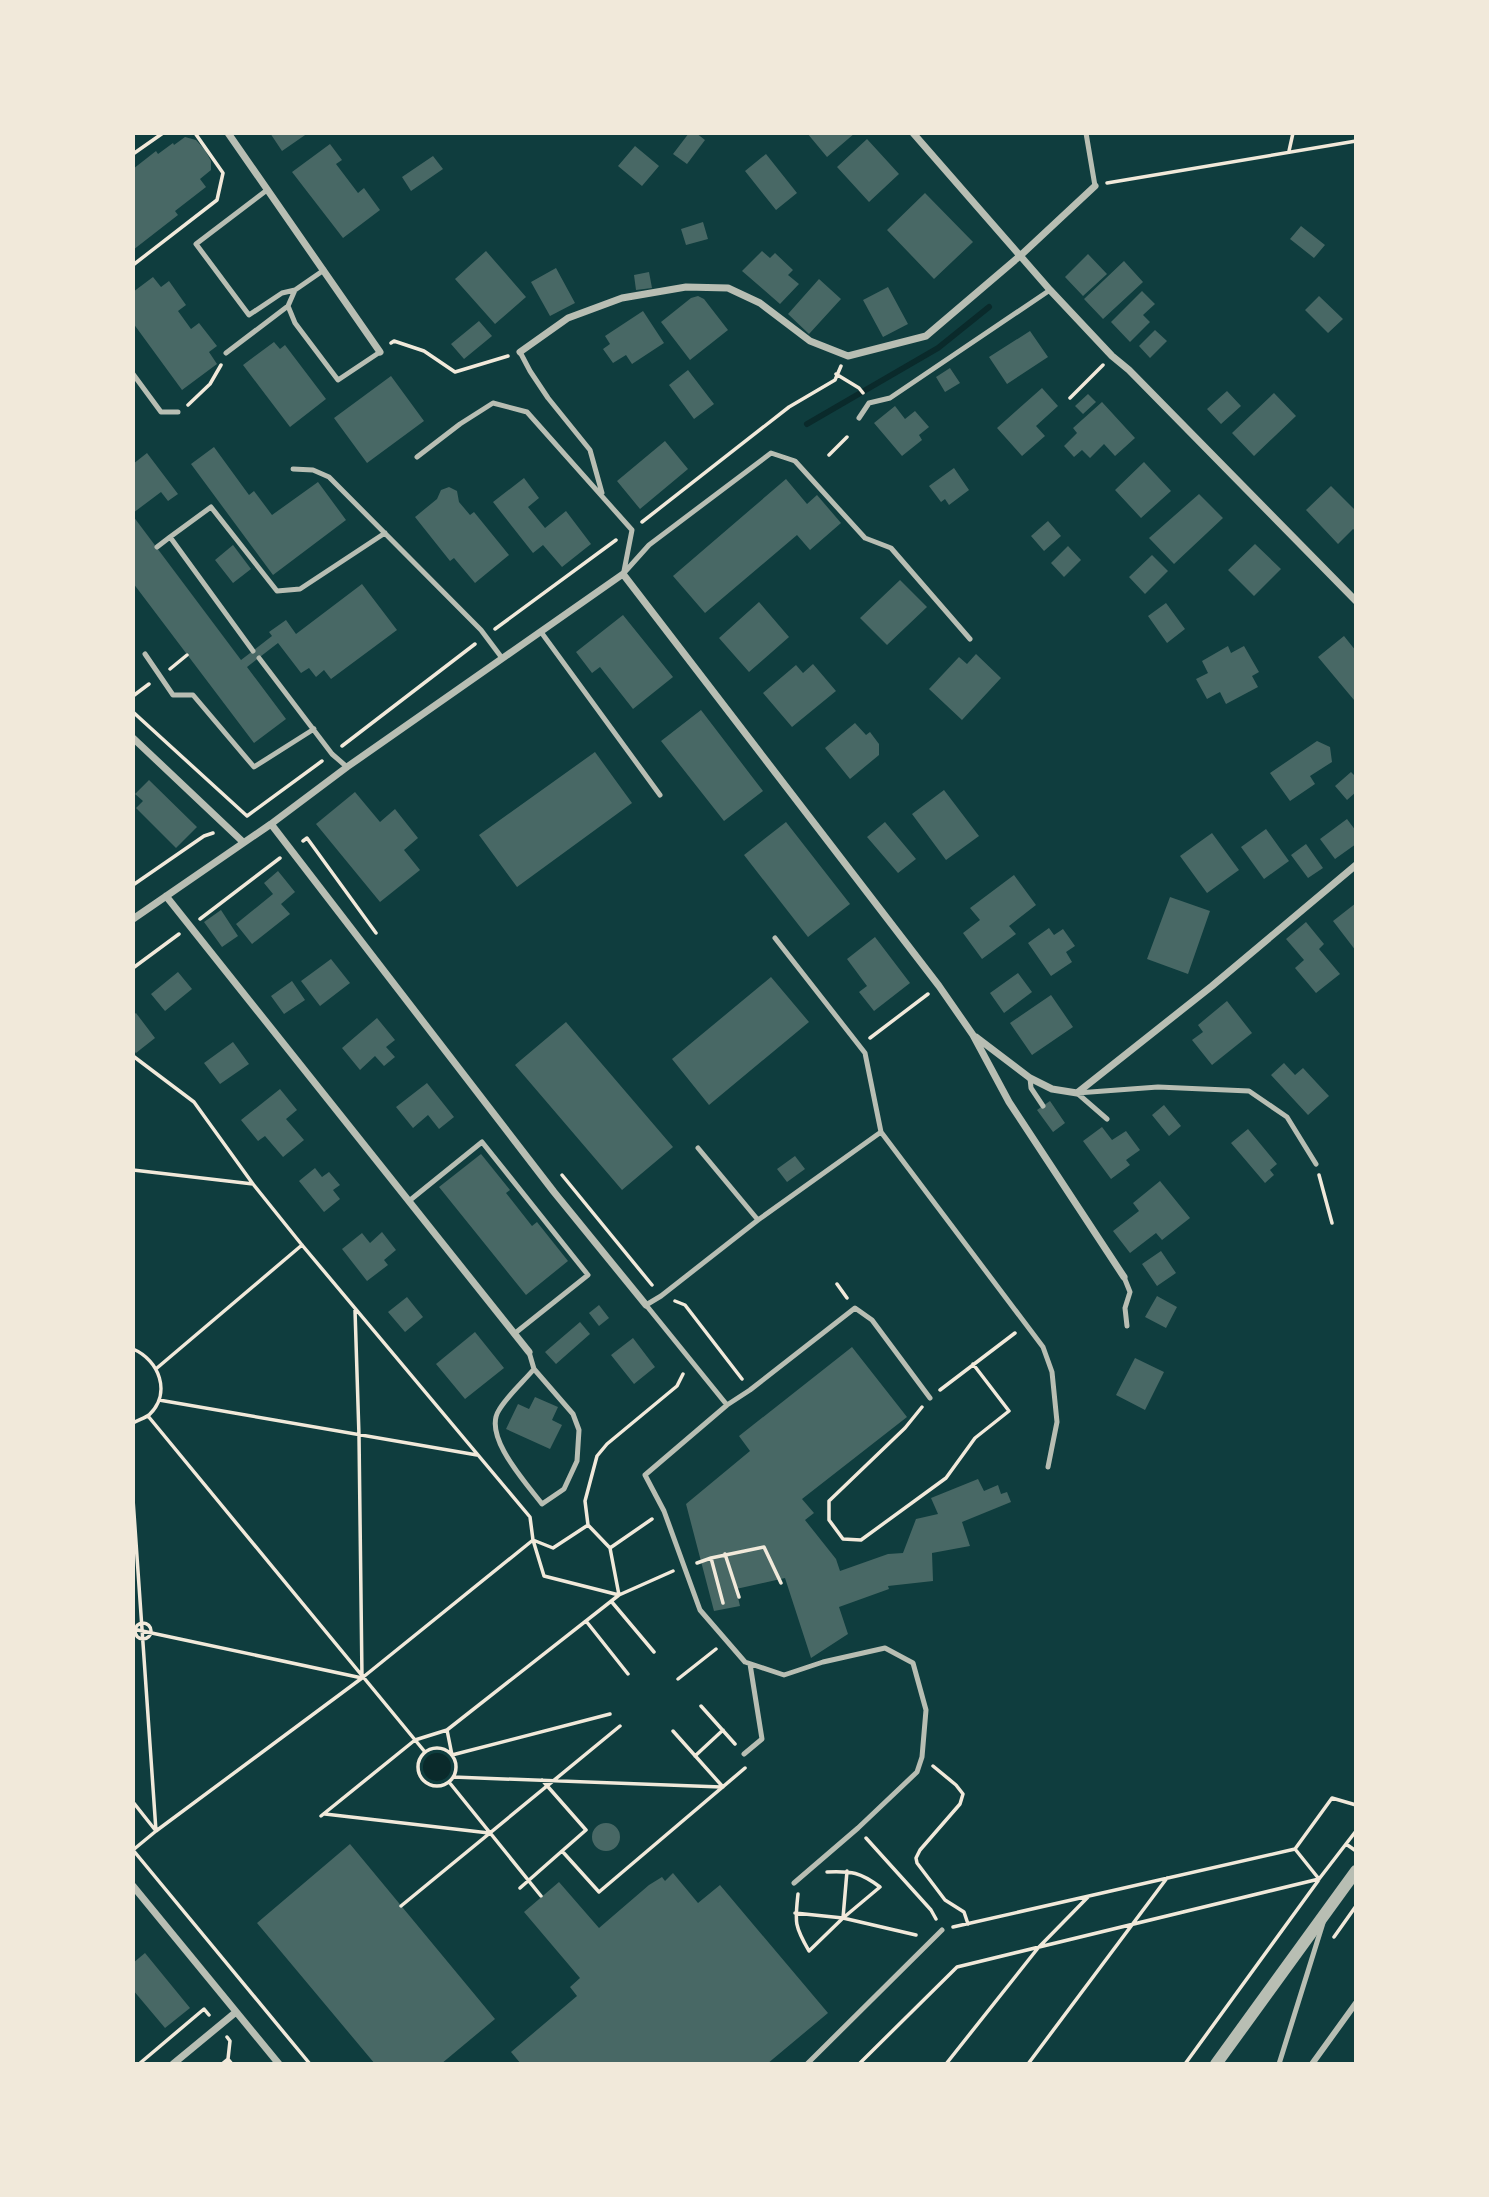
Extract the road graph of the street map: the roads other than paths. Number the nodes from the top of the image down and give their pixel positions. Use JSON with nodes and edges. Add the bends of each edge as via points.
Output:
{"nodes":[{"id":1,"x":228,"y":133,"type":"edge"},
{"id":2,"x":912,"y":133,"type":"edge"},
{"id":3,"x":1086,"y":133,"type":"edge"},
{"id":4,"x":1095,"y":186,"type":"joint"},
{"id":5,"x":267,"y":190,"type":"junction"},
{"id":6,"x":1021,"y":255,"type":"junction"},
{"id":7,"x":324,"y":270,"type":"junction"},
{"id":8,"x":295,"y":290,"type":"junction"},
{"id":9,"x":1050,"y":290,"type":"junction"},
{"id":10,"x":288,"y":306,"type":"junction"},
{"id":11,"x":380,"y":352,"type":"joint"},
{"id":12,"x":520,"y":352,"type":"joint"},
{"id":13,"x":226,"y":353,"type":"road end"},
{"id":14,"x":133,"y":374,"type":"edge"},
{"id":15,"x":177,"y":412,"type":"road end"},
{"id":16,"x":859,"y":418,"type":"dead end"},
{"id":17,"x":417,"y":457,"type":"dead end"},
{"id":18,"x":293,"y":469,"type":"dead end"},
{"id":19,"x":603,"y":496,"type":"junction"},
{"id":20,"x":385,"y":533,"type":"junction"},
{"id":21,"x":170,"y":537,"type":"junction"},
{"id":22,"x":157,"y":547,"type":"dead end"},
{"id":23,"x":623,"y":574,"type":"junction"},
{"id":24,"x":1356,"y":601,"type":"edge"},
{"id":25,"x":541,"y":632,"type":"junction"},
{"id":26,"x":970,"y":639,"type":"dead end"},
{"id":27,"x":253,"y":651,"type":"dead end"},
{"id":28,"x":145,"y":654,"type":"dead end"},
{"id":29,"x":259,"y":658,"type":"dead end"},
{"id":30,"x":502,"y":658,"type":"junction"},
{"id":31,"x":314,"y":729,"type":"junction"},
{"id":32,"x":133,"y":738,"type":"edge"},
{"id":33,"x":347,"y":767,"type":"junction"},
{"id":34,"x":660,"y":795,"type":"dead end"},
{"id":35,"x":271,"y":824,"type":"junction"},
{"id":36,"x":243,"y":842,"type":"junction"},
{"id":37,"x":1356,"y":865,"type":"edge"},
{"id":38,"x":166,"y":896,"type":"junction"},
{"id":39,"x":133,"y":919,"type":"edge"},
{"id":40,"x":775,"y":937,"type":"dead end"},
{"id":41,"x":973,"y":1035,"type":"junction"},
{"id":42,"x":1030,"y":1078,"type":"junction"},
{"id":43,"x":1077,"y":1093,"type":"junction"},
{"id":44,"x":1043,"y":1106,"type":"dead end"},
{"id":45,"x":1107,"y":1119,"type":"dead end"},
{"id":46,"x":881,"y":1132,"type":"junction"},
{"id":47,"x":698,"y":1148,"type":"dead end"},
{"id":48,"x":1316,"y":1164,"type":"road end"},
{"id":49,"x":409,"y":1201,"type":"junction"},
{"id":50,"x":758,"y":1220,"type":"junction"},
{"id":51,"x":1125,"y":1277,"type":"joint"},
{"id":52,"x":646,"y":1305,"type":"junction"},
{"id":53,"x":1127,"y":1326,"type":"dead end"},
{"id":54,"x":514,"y":1334,"type":"junction"},
{"id":55,"x":528,"y":1352,"type":"joint"},
{"id":56,"x":534,"y":1369,"type":"junction"},
{"id":57,"x":930,"y":1398,"type":"road end"},
{"id":58,"x":727,"y":1405,"type":"junction"},
{"id":59,"x":1048,"y":1467,"type":"dead end"},
{"id":60,"x":750,"y":1664,"type":"junction"},
{"id":61,"x":744,"y":1754,"type":"road end"},
{"id":62,"x":1356,"y":1871,"type":"edge"},
{"id":63,"x":794,"y":1883,"type":"road end"},
{"id":64,"x":133,"y":1886,"type":"edge"},
{"id":65,"x":1326,"y":1912,"type":"junction"},
{"id":66,"x":943,"y":1930,"type":"road end"},
{"id":67,"x":1356,"y":2003,"type":"edge"},
{"id":68,"x":236,"y":2012,"type":"junction"},
{"id":69,"x":173,"y":2064,"type":"edge"},
{"id":70,"x":279,"y":2064,"type":"edge"},
{"id":71,"x":807,"y":2064,"type":"edge"},
{"id":72,"x":1216,"y":2064,"type":"edge"},
{"id":73,"x":1279,"y":2064,"type":"edge"},
{"id":74,"x":1312,"y":2064,"type":"edge"}],
"edges":[{"from":1,"to":5,"type":"street"},
{"from":2,"to":6,"type":"street"},
{"from":3,"to":4,"type":"lane"},
{"from":4,"to":6,"type":"street"},
{"from":5,"to":7,"type":"street"},
{"from":5,"to":8,"type":"lane","via":[[196,244],[249,315],[282,293]]},
{"from":6,"to":9,"type":"street"},
{"from":6,"to":12,"type":"street","via":[[926,336],[848,356],[810,341],[760,303],[728,288],[686,287],[622,298],[569,318]]},
{"from":7,"to":8,"type":"lane"},
{"from":7,"to":11,"type":"street"},
{"from":8,"to":10,"type":"lane"},
{"from":9,"to":16,"type":"lane","via":[[890,398],[869,403]]},
{"from":9,"to":24,"type":"street"},
{"from":10,"to":11,"type":"lane","via":[[295,323],[338,380]]},
{"from":10,"to":13,"type":"lane"},
{"from":12,"to":19,"type":"lane","via":[[548,398],[590,450]]},
{"from":14,"to":15,"type":"lane","via":[[161,412]]},
{"from":17,"to":19,"type":"lane","via":[[493,403],[527,412]]},
{"from":18,"to":20,"type":"lane","via":[[329,477]]},
{"from":19,"to":23,"type":"lane","via":[[632,530]]},
{"from":20,"to":21,"type":"lane","via":[[300,589],[277,591],[211,507]]},
{"from":20,"to":30,"type":"lane","via":[[481,630]]},
{"from":21,"to":22,"type":"lane"},
{"from":21,"to":27,"type":"lane"},
{"from":23,"to":25,"type":"street"},
{"from":23,"to":26,"type":"lane","via":[[649,545],[772,453],[795,461],[865,538],[891,548]]},
{"from":23,"to":41,"type":"street"},
{"from":25,"to":30,"type":"street"},
{"from":25,"to":34,"type":"lane"},
{"from":28,"to":31,"type":"lane","via":[[173,695],[193,695],[254,767]]},
{"from":29,"to":31,"type":"lane"},
{"from":30,"to":33,"type":"street"},
{"from":31,"to":33,"type":"lane"},
{"from":32,"to":36,"type":"street"},
{"from":33,"to":35,"type":"street"},
{"from":35,"to":36,"type":"street"},
{"from":35,"to":52,"type":"street"},
{"from":36,"to":38,"type":"street"},
{"from":37,"to":43,"type":"street"},
{"from":38,"to":39,"type":"street"},
{"from":38,"to":49,"type":"street"},
{"from":40,"to":46,"type":"lane","via":[[866,1053]]},
{"from":41,"to":42,"type":"street"},
{"from":41,"to":51,"type":"street","via":[[1009,1102]]},
{"from":42,"to":43,"type":"street","via":[[1052,1089]]},
{"from":42,"to":44,"type":"lane"},
{"from":43,"to":45,"type":"lane"},
{"from":43,"to":48,"type":"lane","via":[[1158,1087],[1249,1091],[1287,1117]]},
{"from":46,"to":50,"type":"lane"},
{"from":46,"to":59,"type":"lane","via":[[1043,1347],[1052,1372],[1057,1422]]},
{"from":47,"to":50,"type":"lane"},
{"from":49,"to":54,"type":"street"},
{"from":49,"to":54,"type":"lane","via":[[482,1142],[589,1275]]},
{"from":50,"to":52,"type":"lane"},
{"from":51,"to":53,"type":"lane","via":[[1130,1292],[1125,1308]]},
{"from":52,"to":58,"type":"lane"},
{"from":54,"to":55,"type":"street"},
{"from":55,"to":56,"type":"lane"},
{"from":56,"to":56,"type":"lane","via":[[497,1412],[495,1427],[502,1449],[542,1504],[564,1489],[577,1461],[579,1430],[573,1414]]},
{"from":57,"to":58,"type":"lane","via":[[872,1320],[855,1307]]},
{"from":58,"to":60,"type":"lane","via":[[645,1475],[664,1511],[700,1610]]},
{"from":60,"to":61,"type":"lane","via":[[762,1739]]},
{"from":60,"to":63,"type":"lane","via":[[784,1675],[885,1648],[913,1663],[926,1710],[917,1772]]},
{"from":62,"to":65,"type":"street"},
{"from":64,"to":68,"type":"street"},
{"from":65,"to":72,"type":"street"},
{"from":65,"to":73,"type":"lane"},
{"from":66,"to":71,"type":"lane"},
{"from":67,"to":74,"type":"street"},
{"from":68,"to":69,"type":"street"},
{"from":68,"to":70,"type":"street"}]}
